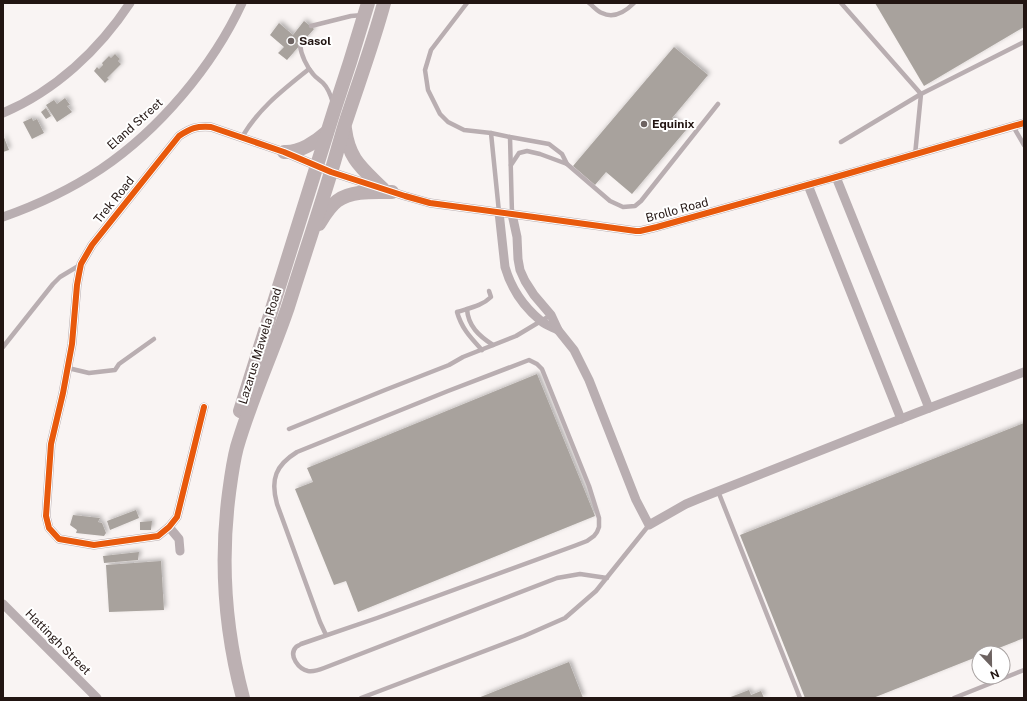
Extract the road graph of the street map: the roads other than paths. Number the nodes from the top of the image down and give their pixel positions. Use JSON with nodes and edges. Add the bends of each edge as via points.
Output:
{"nodes":[{"id":1,"x":130,"y":3,"type":"edge"},
{"id":2,"x":242,"y":3,"type":"edge"},
{"id":3,"x":384,"y":3,"type":"edge"},
{"id":4,"x":467,"y":3,"type":"edge"},
{"id":5,"x":589,"y":3,"type":"edge"},
{"id":6,"x":634,"y":3,"type":"edge"},
{"id":7,"x":841,"y":3,"type":"edge"},
{"id":8,"x":366,"y":9,"type":"edge"},
{"id":9,"x":311,"y":26,"type":"dead end"},
{"id":10,"x":1024,"y":42,"type":"edge"},
{"id":11,"x":300,"y":45,"type":"dead end"},
{"id":12,"x":309,"y":69,"type":"junction"},
{"id":13,"x":922,"y":94,"type":"junction"},
{"id":14,"x":718,"y":104,"type":"dead end"},
{"id":15,"x":334,"y":111,"type":"junction"},
{"id":16,"x":3,"y":113,"type":"edge"},
{"id":17,"x":1024,"y":123,"type":"edge"},
{"id":18,"x":345,"y":125,"type":"junction"},
{"id":19,"x":1013,"y":126,"type":"junction"},
{"id":20,"x":327,"y":132,"type":"junction"},
{"id":21,"x":491,"y":133,"type":"junction"},
{"id":22,"x":242,"y":137,"type":"junction"},
{"id":23,"x":510,"y":137,"type":"junction"},
{"id":24,"x":841,"y":142,"type":"dead end"},
{"id":25,"x":1024,"y":145,"type":"edge"},
{"id":26,"x":284,"y":152,"type":"junction"},
{"id":27,"x":915,"y":155,"type":"junction"},
{"id":28,"x":567,"y":164,"type":"junction"},
{"id":29,"x":511,"y":165,"type":"junction"},
{"id":30,"x":316,"y":166,"type":"junction"},
{"id":31,"x":331,"y":172,"type":"junction"},
{"id":32,"x":836,"y":177,"type":"junction"},
{"id":33,"x":808,"y":185,"type":"junction"},
{"id":34,"x":388,"y":191,"type":"junction"},
{"id":35,"x":499,"y":212,"type":"junction"},
{"id":36,"x":512,"y":214,"type":"junction"},
{"id":37,"x":3,"y":218,"type":"edge"},
{"id":38,"x":308,"y":245,"type":"junction"},
{"id":39,"x":81,"y":264,"type":"junction"},
{"id":40,"x":489,"y":291,"type":"dead end"},
{"id":41,"x":467,"y":309,"type":"junction"},
{"id":42,"x":552,"y":315,"type":"junction"},
{"id":43,"x":542,"y":321,"type":"junction"},
{"id":44,"x":558,"y":330,"type":"junction"},
{"id":45,"x":154,"y":339,"type":"dead end"},
{"id":46,"x":493,"y":345,"type":"junction"},
{"id":47,"x":3,"y":347,"type":"edge"},
{"id":48,"x":482,"y":350,"type":"junction"},
{"id":49,"x":68,"y":368,"type":"junction"},
{"id":50,"x":1024,"y":372,"type":"edge"},
{"id":51,"x":204,"y":407,"type":"dead end"},
{"id":52,"x":929,"y":408,"type":"junction"},
{"id":53,"x":901,"y":419,"type":"junction"},
{"id":54,"x":289,"y":429,"type":"dead end"},
{"id":55,"x":718,"y":491,"type":"junction"},
{"id":56,"x":649,"y":525,"type":"junction"},
{"id":57,"x":169,"y":527,"type":"junction"},
{"id":58,"x":180,"y":551,"type":"dead end"},
{"id":59,"x":607,"y":578,"type":"junction"},
{"id":60,"x":3,"y":604,"type":"edge"},
{"id":61,"x":326,"y":635,"type":"junction"},
{"id":62,"x":1024,"y":670,"type":"edge"},
{"id":63,"x":87,"y":694,"type":"edge"},
{"id":64,"x":97,"y":698,"type":"edge"},
{"id":65,"x":235,"y":698,"type":"edge"},
{"id":66,"x":243,"y":698,"type":"edge"},
{"id":67,"x":361,"y":698,"type":"edge"},
{"id":68,"x":800,"y":698,"type":"edge"},
{"id":69,"x":954,"y":698,"type":"edge"}],
"edges":[{"from":1,"to":16,"type":"street","via":[[112,29],[70,71],[36,95]]},
{"from":2,"to":37,"type":"street","name":"Eland Street","via":[[223,39],[196,78],[138,139],[105,166],[56,196]]},
{"from":3,"to":18,"type":"main road"},
{"from":4,"to":21,"type":"lane","via":[[431,50],[425,70],[428,90],[440,114],[448,122],[464,130]]},
{"from":5,"to":6,"type":"lane","via":[[601,13],[608,15],[620,14]]},
{"from":7,"to":13,"type":"lane"},
{"from":8,"to":9,"type":"lane","via":[[351,16]]},
{"from":8,"to":15,"type":"main road","name":"Lazarus Mawela Road"},
{"from":10,"to":13,"type":"lane"},
{"from":11,"to":12,"type":"lane"},
{"from":12,"to":15,"type":"lane","via":[[328,90]]},
{"from":12,"to":22,"type":"lane","via":[[268,103]]},
{"from":13,"to":24,"type":"lane"},
{"from":13,"to":27,"type":"lane"},
{"from":14,"to":28,"type":"lane","via":[[635,206],[624,207],[610,201]]},
{"from":15,"to":20,"type":"main road","name":"Lazarus Mawela Road"},
{"from":17,"to":19,"type":"street","name":"Brollo Road"},
{"from":18,"to":31,"type":"main road","name":"Lazarus Mawela Road"},
{"from":18,"to":34,"type":"main road","via":[[354,159]]},
{"from":19,"to":25,"type":"lane"},
{"from":19,"to":27,"type":"street","name":"Brollo Road"},
{"from":20,"to":26,"type":"main road","via":[[310,144],[290,153]]},
{"from":20,"to":30,"type":"main road","name":"Lazarus Mawela Road"},
{"from":21,"to":23,"type":"lane"},
{"from":21,"to":35,"type":"lane"},
{"from":22,"to":26,"type":"street","name":"Trek Road"},
{"from":22,"to":39,"type":"street","name":"Trek Road","via":[[201,126],[193,127],[179,136],[92,245]]},
{"from":23,"to":28,"type":"lane","via":[[549,144],[562,154]]},
{"from":23,"to":29,"type":"lane"},
{"from":26,"to":30,"type":"street","name":"Trek Road"},
{"from":27,"to":32,"type":"street","name":"Brollo Road"},
{"from":28,"to":29,"type":"lane","via":[[527,151],[519,152]]},
{"from":29,"to":36,"type":"lane"},
{"from":30,"to":31,"type":"street","name":"Trek Road"},
{"from":30,"to":65,"type":"main road","name":"Lazarus Mawela Road","via":[[238,416],[224,475],[218,529],[217,581],[222,632]]},
{"from":31,"to":34,"type":"street","name":"Brollo Road"},
{"from":31,"to":38,"type":"main road","name":"Lazarus Mawela Road"},
{"from":32,"to":33,"type":"street","name":"Brollo Road"},
{"from":32,"to":52,"type":"street"},
{"from":33,"to":36,"type":"street","name":"Brollo Road","via":[[640,231]]},
{"from":33,"to":53,"type":"street"},
{"from":34,"to":35,"type":"street","name":"Brollo Road","via":[[430,203]]},
{"from":34,"to":38,"type":"main road","via":[[361,193],[337,201],[324,216]]},
{"from":35,"to":36,"type":"street","name":"Brollo Road"},
{"from":35,"to":43,"type":"street","via":[[507,276],[521,300]]},
{"from":36,"to":42,"type":"street","via":[[520,270],[529,289]]},
{"from":38,"to":66,"type":"main road","name":"Lazarus Mawela Road","via":[[249,409],[232,472],[227,509],[224,576],[229,629]]},
{"from":39,"to":47,"type":"lane","via":[[53,284]]},
{"from":39,"to":49,"type":"street","name":"Trek Road"},
{"from":40,"to":41,"type":"lane","via":[[491,297],[486,302]]},
{"from":41,"to":46,"type":"lane","via":[[475,332]]},
{"from":41,"to":48,"type":"lane","via":[[457,312],[468,336]]},
{"from":42,"to":43,"type":"lane"},
{"from":42,"to":44,"type":"street"},
{"from":43,"to":44,"type":"street"},
{"from":43,"to":46,"type":"lane","via":[[516,336]]},
{"from":44,"to":56,"type":"street","via":[[574,350],[582,366],[636,500]]},
{"from":45,"to":49,"type":"lane","via":[[118,364],[115,370],[88,373]]},
{"from":46,"to":48,"type":"lane"},
{"from":48,"to":54,"type":"lane"},
{"from":49,"to":57,"type":"street","name":"Trek Road","via":[[51,444],[46,516],[49,528],[59,539],[94,545],[158,536]]},
{"from":50,"to":52,"type":"street"},
{"from":51,"to":57,"type":"street","via":[[176,517]]},
{"from":52,"to":53,"type":"street"},
{"from":53,"to":55,"type":"street"},
{"from":55,"to":56,"type":"street","via":[[686,504]]},
{"from":55,"to":68,"type":"lane"},
{"from":56,"to":59,"type":"lane"},
{"from":57,"to":58,"type":"street","via":[[179,539]]},
{"from":59,"to":61,"type":"lane","via":[[580,574],[557,578],[324,668],[310,672],[298,665],[293,656],[296,647]]},
{"from":59,"to":67,"type":"lane","via":[[565,618]]},
{"from":60,"to":63,"type":"street","name":"Hattingh Street"},
{"from":61,"to":61,"type":"lane","via":[[274,492],[277,472],[284,461],[298,452],[522,362],[529,360],[537,364],[542,369],[589,486],[599,518],[599,527],[594,536],[574,546]]},
{"from":62,"to":69,"type":"lane"},
{"from":63,"to":64,"type":"street","name":"Hattingh Street"}]}
